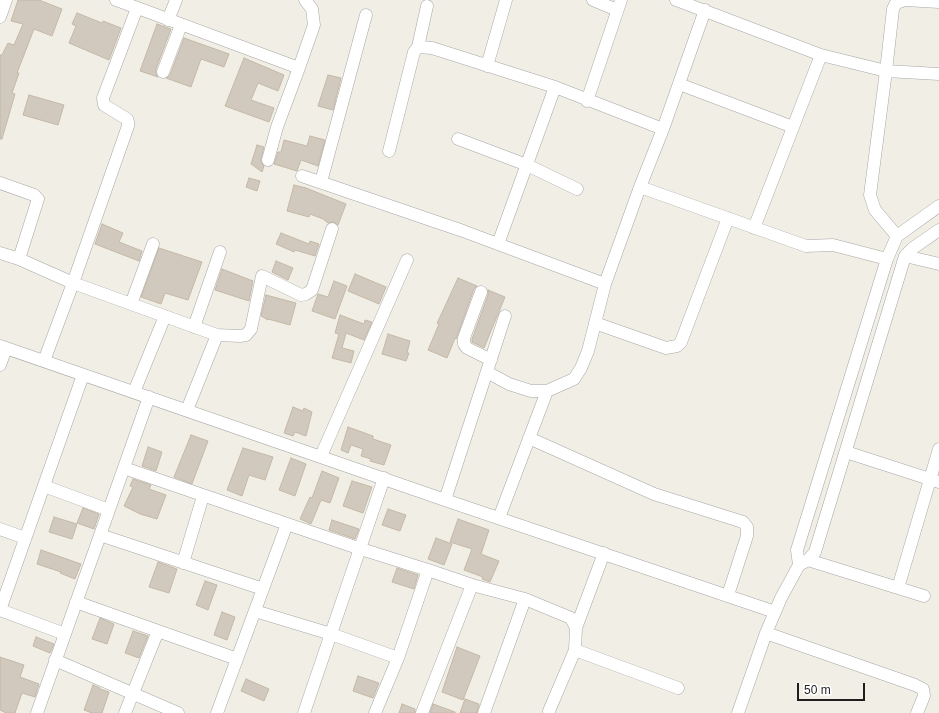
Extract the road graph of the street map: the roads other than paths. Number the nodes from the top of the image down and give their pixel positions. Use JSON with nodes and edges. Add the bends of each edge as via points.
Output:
{"nodes":[{"id":1,"x":6,"y":0,"type":"edge"},
{"id":2,"x":116,"y":0,"type":"edge"},
{"id":3,"x":176,"y":0,"type":"edge"},
{"id":4,"x":305,"y":0,"type":"edge"},
{"id":5,"x":506,"y":0,"type":"edge"},
{"id":6,"x":593,"y":0,"type":"edge"},
{"id":7,"x":676,"y":0,"type":"edge"},
{"id":8,"x":922,"y":1,"type":"edge"},
{"id":9,"x":939,"y":2,"type":"edge"},
{"id":10,"x":619,"y":5,"type":"edge"},
{"id":11,"x":427,"y":6,"type":"dead end"},
{"id":12,"x":137,"y":8,"type":"junction"},
{"id":13,"x":705,"y":10,"type":"junction"},
{"id":14,"x":366,"y":15,"type":"dead end"},
{"id":15,"x":0,"y":17,"type":"edge"},
{"id":16,"x":168,"y":20,"type":"junction"},
{"id":17,"x":181,"y":24,"type":"junction"},
{"id":18,"x":418,"y":46,"type":"junction"},
{"id":19,"x":821,"y":55,"type":"junction"},
{"id":20,"x":487,"y":66,"type":"junction"},
{"id":21,"x":300,"y":68,"type":"junction"},
{"id":22,"x":886,"y":71,"type":"junction"},
{"id":23,"x":163,"y":72,"type":"dead end"},
{"id":24,"x":939,"y":74,"type":"edge"},
{"id":25,"x":679,"y":84,"type":"junction"},
{"id":26,"x":555,"y":88,"type":"junction"},
{"id":27,"x":587,"y":101,"type":"junction"},
{"id":28,"x":793,"y":127,"type":"junction"},
{"id":29,"x":663,"y":129,"type":"junction"},
{"id":30,"x":458,"y":139,"type":"dead end"},
{"id":31,"x":389,"y":151,"type":"dead end"},
{"id":32,"x":268,"y":160,"type":"dead end"},
{"id":33,"x":527,"y":165,"type":"junction"},
{"id":34,"x":302,"y":176,"type":"dead end"},
{"id":35,"x":321,"y":182,"type":"junction"},
{"id":36,"x":0,"y":183,"type":"edge"},
{"id":37,"x":640,"y":187,"type":"junction"},
{"id":38,"x":577,"y":189,"type":"dead end"},
{"id":39,"x":939,"y":206,"type":"edge"},
{"id":40,"x":728,"y":218,"type":"junction"},
{"id":41,"x":754,"y":228,"type":"junction"},
{"id":42,"x":332,"y":229,"type":"dead end"},
{"id":43,"x":939,"y":230,"type":"edge"},
{"id":44,"x":897,"y":236,"type":"junction"},
{"id":45,"x":153,"y":244,"type":"dead end"},
{"id":46,"x":498,"y":244,"type":"junction"},
{"id":47,"x":220,"y":252,"type":"dead end"},
{"id":48,"x":0,"y":253,"type":"edge"},
{"id":49,"x":905,"y":256,"type":"junction"},
{"id":50,"x":19,"y":259,"type":"junction"},
{"id":51,"x":887,"y":259,"type":"junction"},
{"id":52,"x":407,"y":260,"type":"dead end"},
{"id":53,"x":939,"y":264,"type":"edge"},
{"id":54,"x":73,"y":283,"type":"junction"},
{"id":55,"x":605,"y":284,"type":"junction"},
{"id":56,"x":481,"y":292,"type":"dead end"},
{"id":57,"x":131,"y":304,"type":"junction"},
{"id":58,"x":165,"y":316,"type":"junction"},
{"id":59,"x":505,"y":316,"type":"dead end"},
{"id":60,"x":595,"y":323,"type":"junction"},
{"id":61,"x":194,"y":327,"type":"junction"},
{"id":62,"x":217,"y":335,"type":"junction"},
{"id":63,"x":3,"y":347,"type":"edge"},
{"id":64,"x":491,"y":360,"type":"junction"},
{"id":65,"x":44,"y":361,"type":"junction"},
{"id":66,"x":0,"y":365,"type":"edge"},
{"id":67,"x":487,"y":372,"type":"junction"},
{"id":68,"x":83,"y":375,"type":"junction"},
{"id":69,"x":134,"y":392,"type":"junction"},
{"id":70,"x":547,"y":392,"type":"junction"},
{"id":71,"x":149,"y":397,"type":"junction"},
{"id":72,"x":187,"y":410,"type":"junction"},
{"id":73,"x":529,"y":438,"type":"junction"},
{"id":74,"x":939,"y":449,"type":"edge"},
{"id":75,"x":846,"y":452,"type":"junction"},
{"id":76,"x":321,"y":456,"type":"junction"},
{"id":77,"x":124,"y":468,"type":"junction"},
{"id":78,"x":384,"y":478,"type":"junction"},
{"id":79,"x":935,"y":480,"type":"edge"},
{"id":80,"x":44,"y":486,"type":"junction"},
{"id":81,"x":203,"y":496,"type":"junction"},
{"id":82,"x":445,"y":500,"type":"junction"},
{"id":83,"x":109,"y":510,"type":"junction"},
{"id":84,"x":499,"y":518,"type":"junction"},
{"id":85,"x":287,"y":524,"type":"junction"},
{"id":86,"x":0,"y":529,"type":"edge"},
{"id":87,"x":100,"y":535,"type":"junction"},
{"id":88,"x":25,"y":538,"type":"junction"},
{"id":89,"x":360,"y":549,"type":"junction"},
{"id":90,"x":604,"y":554,"type":"junction"},
{"id":91,"x":183,"y":563,"type":"junction"},
{"id":92,"x":803,"y":563,"type":"junction"},
{"id":93,"x":428,"y":570,"type":"junction"},
{"id":94,"x":472,"y":585,"type":"junction"},
{"id":95,"x":898,"y":588,"type":"junction"},
{"id":96,"x":263,"y":589,"type":"junction"},
{"id":97,"x":728,"y":595,"type":"junction"},
{"id":98,"x":924,"y":596,"type":"dead end"},
{"id":99,"x":525,"y":599,"type":"junction"},
{"id":100,"x":76,"y":602,"type":"junction"},
{"id":101,"x":0,"y":610,"type":"edge"},
{"id":102,"x":255,"y":611,"type":"junction"},
{"id":103,"x":775,"y":612,"type":"junction"},
{"id":104,"x":576,"y":628,"type":"junction"},
{"id":105,"x":158,"y":631,"type":"junction"},
{"id":106,"x":766,"y":633,"type":"junction"},
{"id":107,"x":65,"y":634,"type":"junction"},
{"id":108,"x":331,"y":634,"type":"junction"},
{"id":109,"x":574,"y":650,"type":"junction"},
{"id":110,"x":398,"y":658,"type":"junction"},
{"id":111,"x":237,"y":659,"type":"junction"},
{"id":112,"x":55,"y":660,"type":"junction"},
{"id":113,"x":678,"y":688,"type":"dead end"},
{"id":114,"x":133,"y":694,"type":"junction"},
{"id":115,"x":551,"y":712,"type":"edge"},
{"id":116,"x":740,"y":712,"type":"edge"},
{"id":117,"x":37,"y":713,"type":"edge"},
{"id":118,"x":125,"y":713,"type":"edge"},
{"id":119,"x":178,"y":713,"type":"edge"},
{"id":120,"x":217,"y":713,"type":"edge"},
{"id":121,"x":304,"y":713,"type":"edge"},
{"id":122,"x":376,"y":713,"type":"edge"},
{"id":123,"x":422,"y":713,"type":"edge"},
{"id":124,"x":484,"y":713,"type":"edge"},
{"id":125,"x":917,"y":713,"type":"edge"}],
"edges":[{"from":1,"to":15,"type":"street"},
{"from":2,"to":12,"type":"street"},
{"from":3,"to":16,"type":"street"},
{"from":4,"to":21,"type":"street","via":[[312,9],[314,24]]},
{"from":5,"to":20,"type":"street"},
{"from":6,"to":10,"type":"street"},
{"from":7,"to":13,"type":"street"},
{"from":8,"to":9,"type":"street"},
{"from":8,"to":22,"type":"street","via":[[905,0],[896,3],[893,8]]},
{"from":10,"to":27,"type":"street"},
{"from":11,"to":18,"type":"street"},
{"from":12,"to":16,"type":"street"},
{"from":12,"to":54,"type":"street","via":[[103,98],[104,105],[127,119],[128,126]]},
{"from":13,"to":19,"type":"street"},
{"from":13,"to":25,"type":"street"},
{"from":14,"to":35,"type":"street"},
{"from":16,"to":17,"type":"street"},
{"from":17,"to":21,"type":"street"},
{"from":17,"to":23,"type":"street"},
{"from":18,"to":20,"type":"street"},
{"from":18,"to":31,"type":"street","via":[[414,52]]},
{"from":19,"to":22,"type":"street"},
{"from":19,"to":28,"type":"street"},
{"from":20,"to":26,"type":"street"},
{"from":21,"to":32,"type":"street","via":[[277,128]]},
{"from":22,"to":24,"type":"street"},
{"from":22,"to":44,"type":"street","via":[[870,195],[875,210]]},
{"from":25,"to":28,"type":"street"},
{"from":25,"to":29,"type":"street"},
{"from":26,"to":27,"type":"street"},
{"from":26,"to":33,"type":"street"},
{"from":27,"to":29,"type":"street"},
{"from":28,"to":41,"type":"street"},
{"from":29,"to":37,"type":"street"},
{"from":30,"to":33,"type":"street"},
{"from":33,"to":38,"type":"street"},
{"from":33,"to":46,"type":"street"},
{"from":34,"to":35,"type":"street"},
{"from":35,"to":46,"type":"street"},
{"from":36,"to":50,"type":"street","via":[[34,195],[38,199]]},
{"from":37,"to":40,"type":"street"},
{"from":37,"to":55,"type":"street"},
{"from":39,"to":44,"type":"street"},
{"from":40,"to":41,"type":"street"},
{"from":40,"to":60,"type":"street","via":[[681,342],[677,346],[666,348]]},
{"from":41,"to":51,"type":"street","via":[[806,246],[833,245]]},
{"from":42,"to":62,"type":"street","via":[[312,290],[301,295],[262,276],[251,328],[246,335]]},
{"from":43,"to":49,"type":"street"},
{"from":44,"to":51,"type":"street"},
{"from":45,"to":57,"type":"street"},
{"from":46,"to":55,"type":"street"},
{"from":47,"to":61,"type":"street"},
{"from":48,"to":50,"type":"street"},
{"from":49,"to":53,"type":"street"},
{"from":49,"to":75,"type":"street"},
{"from":50,"to":54,"type":"street"},
{"from":51,"to":92,"type":"street","via":[[797,550]]},
{"from":52,"to":76,"type":"street"},
{"from":54,"to":57,"type":"street"},
{"from":54,"to":65,"type":"street"},
{"from":55,"to":60,"type":"street"},
{"from":56,"to":64,"type":"street","via":[[464,344]]},
{"from":57,"to":58,"type":"street"},
{"from":58,"to":61,"type":"street"},
{"from":58,"to":69,"type":"street"},
{"from":59,"to":64,"type":"street"},
{"from":60,"to":70,"type":"street","via":[[588,351],[574,379]]},
{"from":61,"to":62,"type":"street"},
{"from":62,"to":72,"type":"street"},
{"from":63,"to":65,"type":"street"},
{"from":63,"to":66,"type":"street"},
{"from":64,"to":67,"type":"street"},
{"from":65,"to":68,"type":"street"},
{"from":67,"to":70,"type":"street","via":[[509,384],[532,391]]},
{"from":67,"to":82,"type":"street"},
{"from":68,"to":69,"type":"street"},
{"from":68,"to":80,"type":"street"},
{"from":69,"to":71,"type":"street"},
{"from":70,"to":73,"type":"street"},
{"from":71,"to":72,"type":"street"},
{"from":71,"to":77,"type":"street"},
{"from":72,"to":76,"type":"street"},
{"from":73,"to":84,"type":"street"},
{"from":73,"to":97,"type":"street","via":[[654,494],[743,522],[747,527],[747,536]]},
{"from":74,"to":79,"type":"street"},
{"from":75,"to":79,"type":"street"},
{"from":75,"to":92,"type":"street","via":[[815,552]]},
{"from":76,"to":78,"type":"street"},
{"from":77,"to":81,"type":"street"},
{"from":77,"to":83,"type":"street"},
{"from":78,"to":82,"type":"street"},
{"from":78,"to":89,"type":"street"},
{"from":79,"to":95,"type":"street"},
{"from":80,"to":83,"type":"street"},
{"from":80,"to":88,"type":"street"},
{"from":81,"to":85,"type":"street"},
{"from":81,"to":91,"type":"street"},
{"from":82,"to":84,"type":"street"},
{"from":83,"to":87,"type":"street"},
{"from":84,"to":90,"type":"street"},
{"from":85,"to":89,"type":"street"},
{"from":85,"to":96,"type":"street"},
{"from":86,"to":88,"type":"street"},
{"from":87,"to":91,"type":"street"},
{"from":87,"to":100,"type":"street"},
{"from":88,"to":101,"type":"street"},
{"from":89,"to":93,"type":"street"},
{"from":89,"to":108,"type":"street"},
{"from":90,"to":97,"type":"street"},
{"from":90,"to":104,"type":"street"},
{"from":91,"to":96,"type":"street"},
{"from":92,"to":95,"type":"street"},
{"from":92,"to":103,"type":"street"},
{"from":93,"to":94,"type":"street"},
{"from":93,"to":110,"type":"street"},
{"from":94,"to":99,"type":"street"},
{"from":94,"to":123,"type":"street"},
{"from":95,"to":98,"type":"street"},
{"from":96,"to":102,"type":"street"},
{"from":97,"to":103,"type":"street"},
{"from":99,"to":104,"type":"street","via":[[571,618]]},
{"from":99,"to":124,"type":"street"},
{"from":100,"to":105,"type":"street"},
{"from":100,"to":107,"type":"street"},
{"from":101,"to":107,"type":"street"},
{"from":102,"to":108,"type":"street"},
{"from":102,"to":111,"type":"street"},
{"from":103,"to":106,"type":"street"},
{"from":104,"to":109,"type":"street"},
{"from":105,"to":111,"type":"street"},
{"from":105,"to":114,"type":"street"},
{"from":106,"to":116,"type":"street"},
{"from":106,"to":125,"type":"street","via":[[923,689],[924,696]]},
{"from":107,"to":112,"type":"street"},
{"from":108,"to":110,"type":"street"},
{"from":108,"to":121,"type":"street"},
{"from":109,"to":113,"type":"street"},
{"from":109,"to":115,"type":"street"},
{"from":110,"to":122,"type":"street"},
{"from":111,"to":120,"type":"street"},
{"from":112,"to":114,"type":"street"},
{"from":112,"to":117,"type":"street"},
{"from":114,"to":118,"type":"street"},
{"from":114,"to":119,"type":"street"}]}
